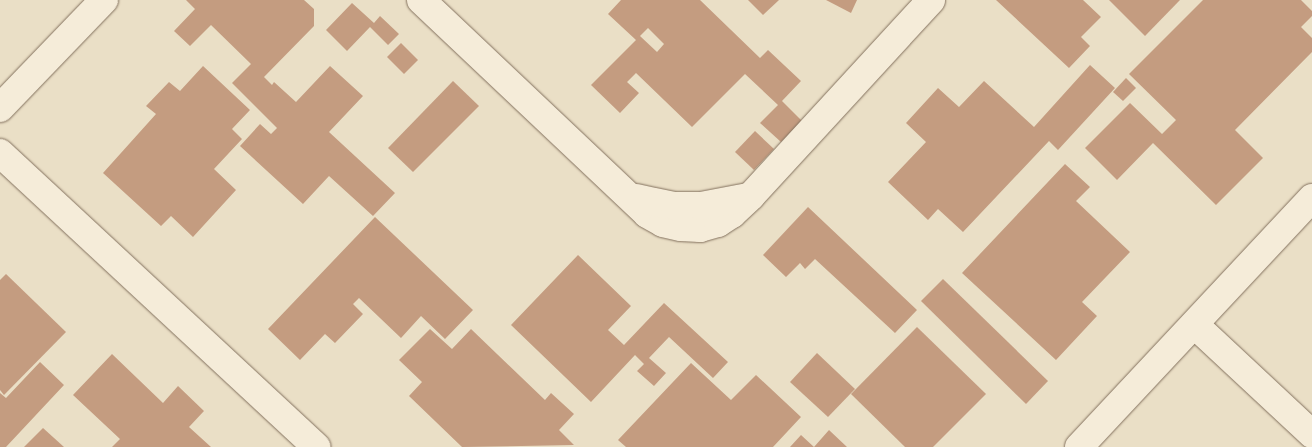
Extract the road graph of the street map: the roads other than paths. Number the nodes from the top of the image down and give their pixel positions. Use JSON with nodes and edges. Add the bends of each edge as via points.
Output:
{"nodes":[{"id":1,"x":104,"y":0,"type":"edge"},
{"id":2,"x":421,"y":0,"type":"edge"},
{"id":3,"x":931,"y":0,"type":"edge"},
{"id":4,"x":0,"y":108,"type":"edge"},
{"id":5,"x":0,"y":154,"type":"edge"},
{"id":6,"x":1312,"y":198,"type":"edge"},
{"id":7,"x":1195,"y":325,"type":"junction"},
{"id":8,"x":1312,"y":434,"type":"edge"},
{"id":9,"x":316,"y":447,"type":"edge"},
{"id":10,"x":1078,"y":447,"type":"edge"}],
"edges":[{"from":1,"to":4,"type":"street"},
{"from":2,"to":3,"type":"street","via":[[647,214],[681,228],[700,228],[718,223],[751,196]]},
{"from":5,"to":9,"type":"street"},
{"from":6,"to":7,"type":"street"},
{"from":7,"to":8,"type":"street"},
{"from":7,"to":10,"type":"street"}]}
